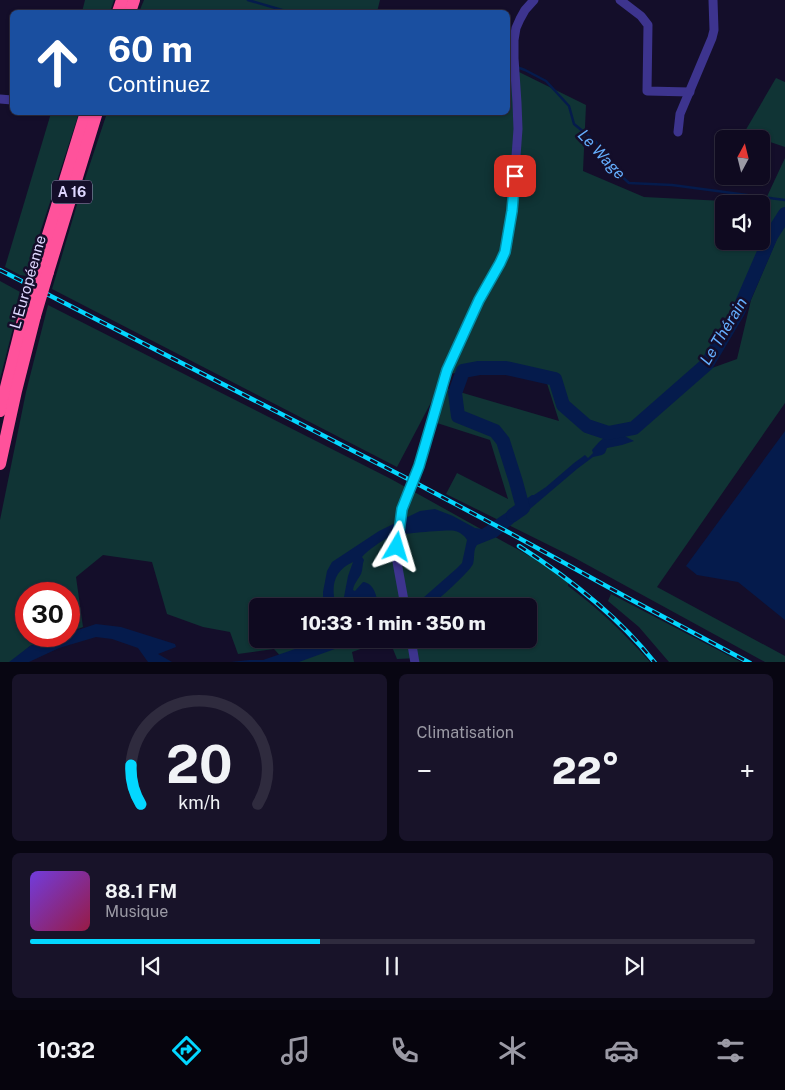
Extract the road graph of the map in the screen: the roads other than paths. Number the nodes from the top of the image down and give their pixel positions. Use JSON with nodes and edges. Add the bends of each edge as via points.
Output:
{"nodes":[{"id":1,"x":534,"y":0,"type":"edge"},
{"id":2,"x":620,"y":0,"type":"edge"},
{"id":3,"x":714,"y":0,"type":"edge"},
{"id":4,"x":690,"y":92,"type":"junction"},
{"id":5,"x":85,"y":115,"type":"edge"},
{"id":6,"x":97,"y":115,"type":"edge"},
{"id":7,"x":678,"y":132,"type":"dead end"},
{"id":8,"x":43,"y":268,"type":"junction"},
{"id":9,"x":30,"y":314,"type":"junction"},
{"id":10,"x":0,"y":412,"type":"edge"},
{"id":11,"x":0,"y":464,"type":"edge"},
{"id":12,"x":403,"y":598,"type":"edge"},
{"id":13,"x":413,"y":648,"type":"edge"},
{"id":14,"x":415,"y":662,"type":"edge"}],
"edges":[{"from":1,"to":12,"type":"street","via":[[518,22],[514,40],[518,129],[512,211],[505,252],[450,362],[419,466],[402,509],[397,562]]},
{"from":2,"to":4,"type":"street","via":[[649,28],[647,91]]},
{"from":3,"to":4,"type":"street","via":[[712,38]]},
{"from":4,"to":7,"type":"street","via":[[680,114]]},
{"from":5,"to":8,"type":"highway","name":"L'Européenne","number":"A 16"},
{"from":6,"to":8,"type":"highway","name":"L'Européenne","number":"A 16"},
{"from":8,"to":9,"type":"highway","name":"L'Européenne","number":"A 16","bridge":true},
{"from":9,"to":10,"type":"highway","name":"L'Européenne","number":"A 16"},
{"from":9,"to":11,"type":"highway","name":"L'Européenne","number":"A 16"},
{"from":13,"to":14,"type":"street"}]}
